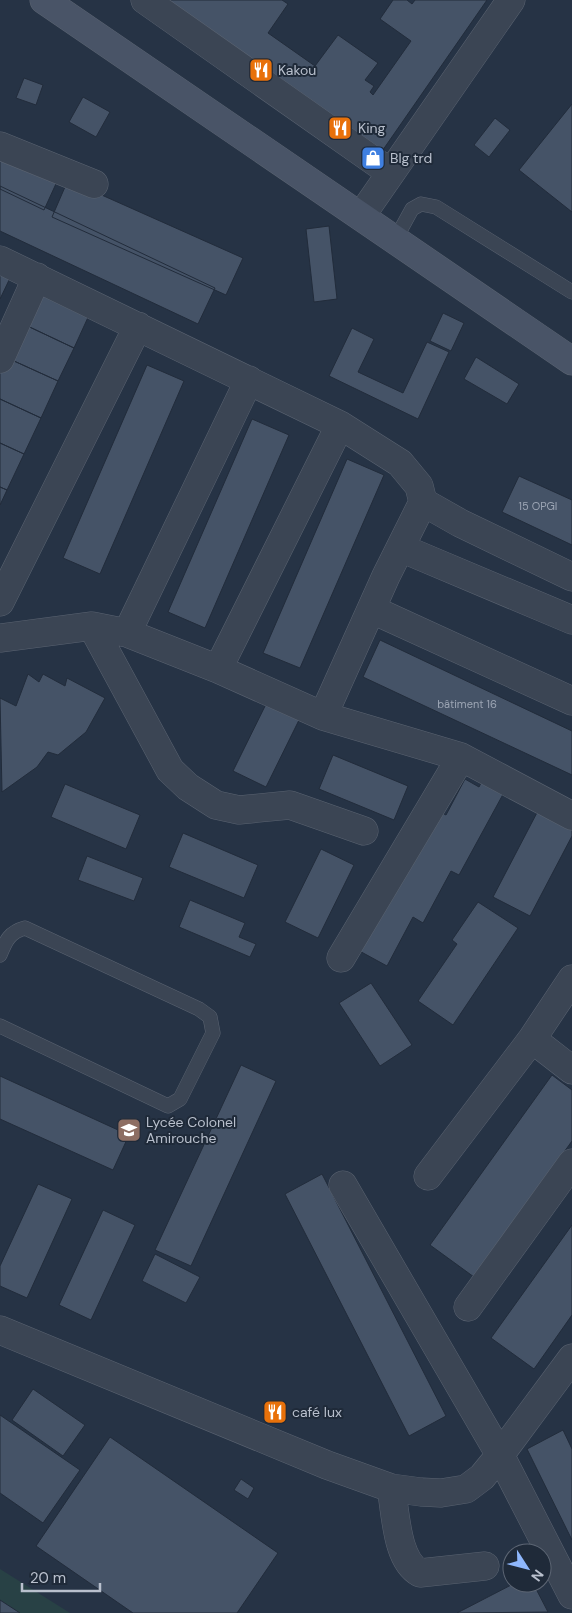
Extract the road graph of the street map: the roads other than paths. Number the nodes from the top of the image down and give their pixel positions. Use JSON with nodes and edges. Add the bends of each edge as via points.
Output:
{"nodes":[{"id":1,"x":44,"y":0,"type":"edge"},
{"id":2,"x":145,"y":0,"type":"edge"},
{"id":3,"x":511,"y":0,"type":"edge"},
{"id":4,"x":0,"y":146,"type":"edge"},
{"id":5,"x":390,"y":173,"type":"junction"},
{"id":6,"x":94,"y":184,"type":"dead end"},
{"id":7,"x":361,"y":216,"type":"junction"},
{"id":8,"x":395,"y":240,"type":"junction"},
{"id":9,"x":0,"y":260,"type":"edge"},
{"id":10,"x":37,"y":277,"type":"junction"},
{"id":11,"x":572,"y":292,"type":"edge"},
{"id":12,"x":138,"y":326,"type":"junction"},
{"id":13,"x":0,"y":359,"type":"edge"},
{"id":14,"x":572,"y":361,"type":"edge"},
{"id":15,"x":249,"y":380,"type":"junction"},
{"id":16,"x":340,"y":425,"type":"junction"},
{"id":17,"x":423,"y":502,"type":"junction"},
{"id":18,"x":402,"y":548,"type":"junction"},
{"id":19,"x":572,"y":577,"type":"edge"},
{"id":20,"x":0,"y":602,"type":"edge"},
{"id":21,"x":373,"y":610,"type":"junction"},
{"id":22,"x":572,"y":620,"type":"edge"},
{"id":23,"x":92,"y":626,"type":"junction"},
{"id":24,"x":127,"y":633,"type":"junction"},
{"id":25,"x":0,"y":638,"type":"edge"},
{"id":26,"x":218,"y":669,"type":"junction"},
{"id":27,"x":572,"y":702,"type":"edge"},
{"id":28,"x":323,"y":716,"type":"junction"},
{"id":29,"x":461,"y":758,"type":"junction"},
{"id":30,"x":572,"y":816,"type":"edge"},
{"id":31,"x":364,"y":831,"type":"dead end"},
{"id":32,"x":0,"y":955,"type":"edge"},
{"id":33,"x":341,"y":958,"type":"dead end"},
{"id":34,"x":572,"y":979,"type":"edge"},
{"id":35,"x":0,"y":1026,"type":"edge"},
{"id":36,"x":532,"y":1039,"type":"junction"},
{"id":37,"x":572,"y":1070,"type":"edge"},
{"id":38,"x":568,"y":1175,"type":"edge"},
{"id":39,"x":428,"y":1176,"type":"dead end"},
{"id":40,"x":343,"y":1185,"type":"dead end"},
{"id":41,"x":468,"y":1307,"type":"dead end"},
{"id":42,"x":0,"y":1330,"type":"edge"},
{"id":43,"x":572,"y":1359,"type":"edge"},
{"id":44,"x":500,"y":1455,"type":"junction"},
{"id":45,"x":391,"y":1488,"type":"junction"},
{"id":46,"x":485,"y":1566,"type":"dead end"},
{"id":47,"x":572,"y":1595,"type":"edge"}],
"edges":[{"from":1,"to":7,"type":"street"},
{"from":2,"to":5,"type":"street"},
{"from":3,"to":5,"type":"street"},
{"from":4,"to":6,"type":"street"},
{"from":5,"to":7,"type":"street"},
{"from":7,"to":8,"type":"street"},
{"from":8,"to":11,"type":"lane","via":[[412,209],[421,204],[436,206]]},
{"from":8,"to":14,"type":"street"},
{"from":9,"to":10,"type":"street"},
{"from":10,"to":12,"type":"street"},
{"from":10,"to":13,"type":"street"},
{"from":12,"to":15,"type":"street"},
{"from":12,"to":20,"type":"street"},
{"from":15,"to":16,"type":"street"},
{"from":15,"to":24,"type":"street"},
{"from":16,"to":17,"type":"street","via":[[400,463],[419,486]]},
{"from":16,"to":26,"type":"street"},
{"from":17,"to":18,"type":"street"},
{"from":17,"to":19,"type":"street"},
{"from":18,"to":21,"type":"street","via":[[386,576]]},
{"from":18,"to":22,"type":"street"},
{"from":21,"to":27,"type":"street"},
{"from":21,"to":28,"type":"street"},
{"from":23,"to":24,"type":"street"},
{"from":23,"to":25,"type":"street"},
{"from":23,"to":31,"type":"street","via":[[170,770],[188,787],[216,805],[239,810],[290,805]]},
{"from":24,"to":26,"type":"street"},
{"from":26,"to":28,"type":"street"},
{"from":28,"to":29,"type":"street"},
{"from":29,"to":30,"type":"street"},
{"from":29,"to":33,"type":"street"},
{"from":32,"to":35,"type":"lane","via":[[5,940],[14,931],[26,928],[199,1009],[210,1017],[213,1033],[180,1099],[168,1106]]},
{"from":34,"to":36,"type":"street"},
{"from":36,"to":37,"type":"street"},
{"from":36,"to":39,"type":"street"},
{"from":38,"to":41,"type":"street"},
{"from":40,"to":44,"type":"street"},
{"from":42,"to":45,"type":"street","via":[[326,1465]]},
{"from":43,"to":44,"type":"street"},
{"from":44,"to":45,"type":"street","via":[[482,1477],[466,1489],[421,1492]]},
{"from":44,"to":47,"type":"street"},
{"from":45,"to":46,"type":"street","via":[[404,1557],[411,1568],[420,1574]]}]}
